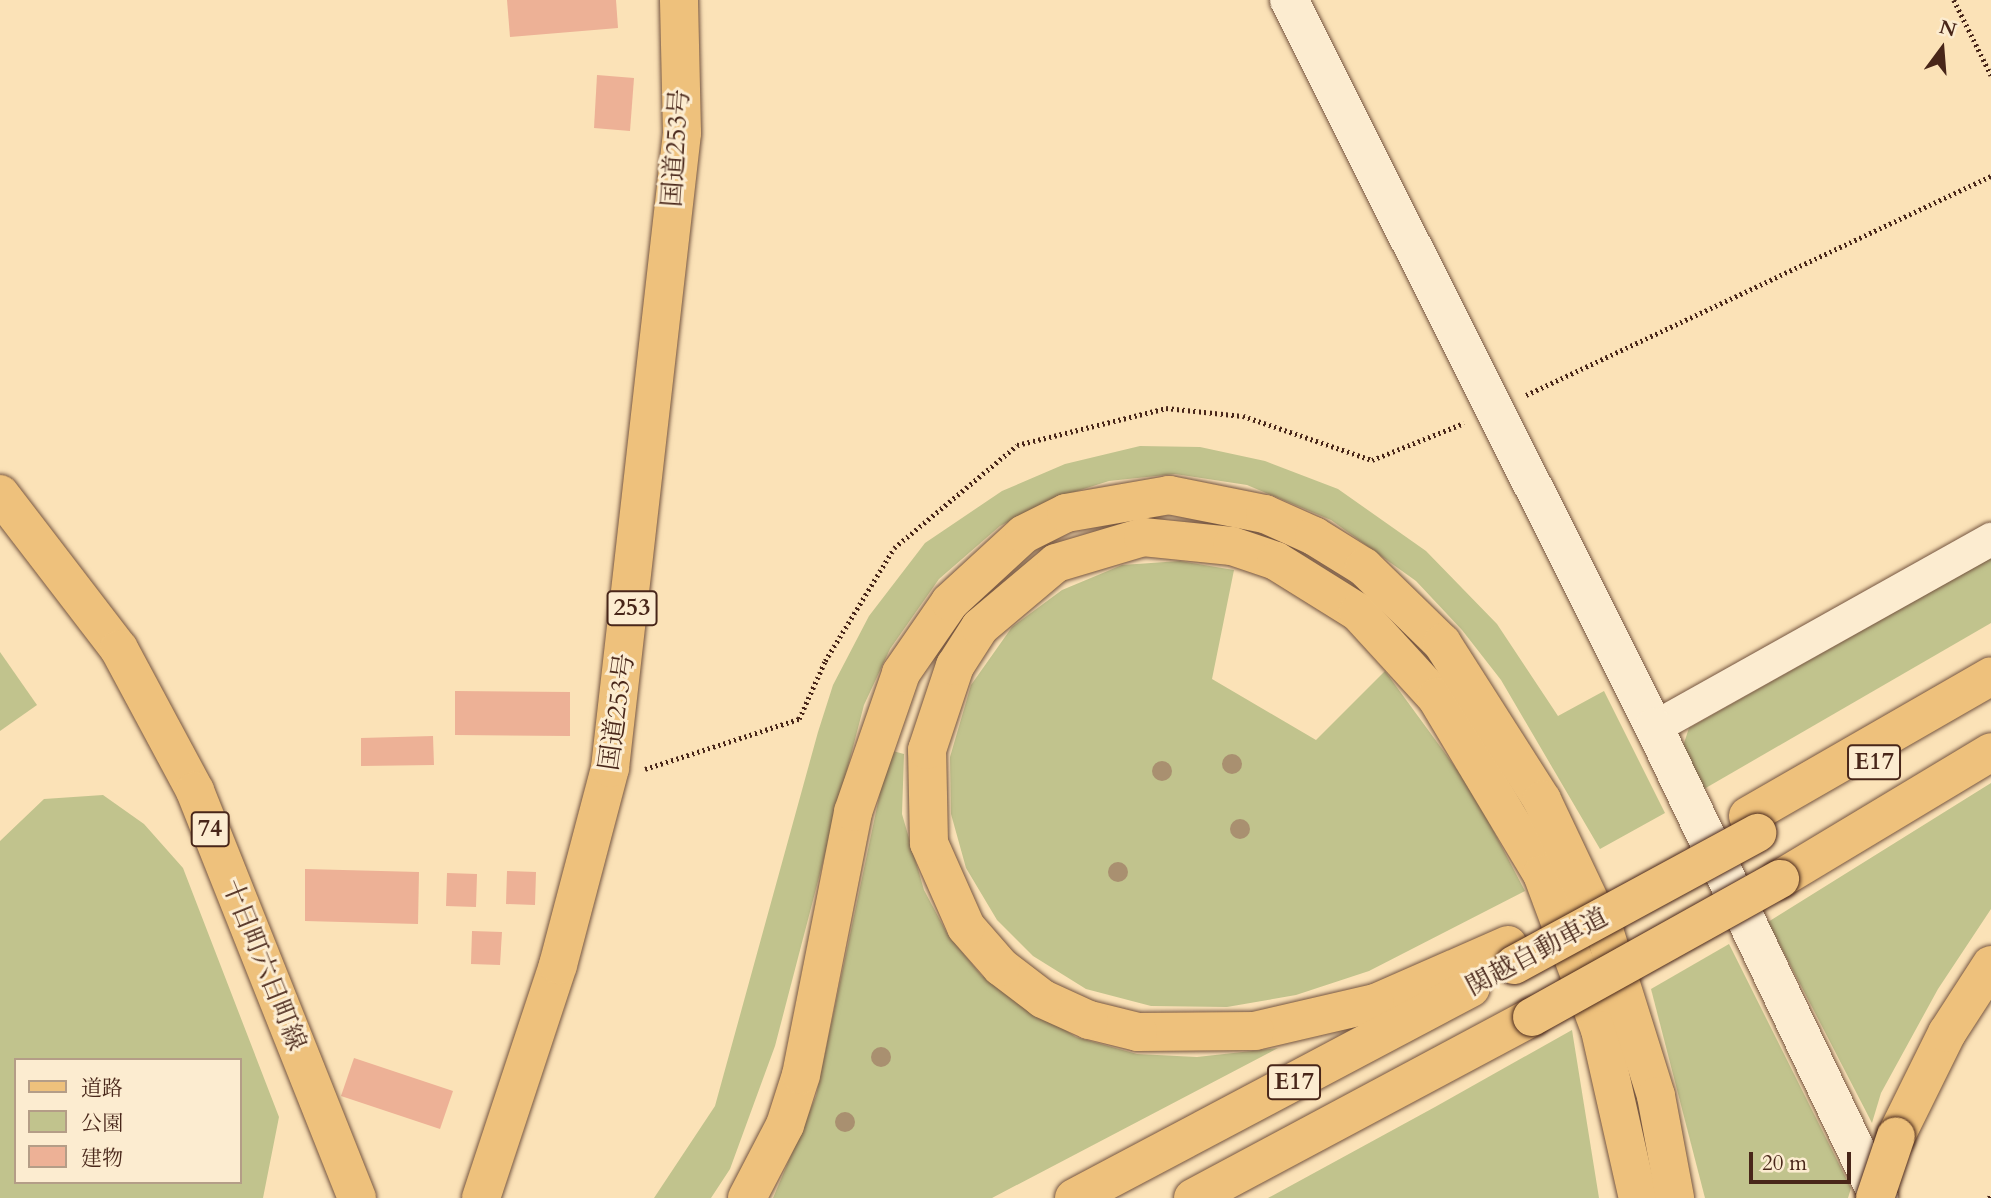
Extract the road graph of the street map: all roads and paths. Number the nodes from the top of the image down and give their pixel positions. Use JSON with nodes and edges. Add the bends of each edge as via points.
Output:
{"nodes":[{"id":1,"x":679,"y":0,"type":"edge"},
{"id":2,"x":1289,"y":0,"type":"edge"},
{"id":3,"x":1954,"y":0,"type":"edge"},
{"id":4,"x":1991,"y":75,"type":"edge"},
{"id":5,"x":1991,"y":176,"type":"edge"},
{"id":6,"x":1495,"y":410,"type":"junction"},
{"id":7,"x":0,"y":494,"type":"edge"},
{"id":8,"x":1991,"y":539,"type":"edge"},
{"id":9,"x":1991,"y":676,"type":"edge"},
{"id":10,"x":1991,"y":691,"type":"edge"},
{"id":11,"x":1654,"y":727,"type":"junction"},
{"id":12,"x":1991,"y":752,"type":"edge"},
{"id":13,"x":1753,"y":825,"type":"junction"},
{"id":14,"x":1511,"y":955,"type":"junction"},
{"id":15,"x":1991,"y":965,"type":"edge"},
{"id":16,"x":357,"y":1198,"type":"edge"},
{"id":17,"x":481,"y":1198,"type":"edge"},
{"id":18,"x":747,"y":1198,"type":"edge"},
{"id":19,"x":1074,"y":1198,"type":"edge"},
{"id":20,"x":1193,"y":1198,"type":"edge"},
{"id":21,"x":1637,"y":1198,"type":"edge"},
{"id":22,"x":1675,"y":1198,"type":"edge"},
{"id":23,"x":1877,"y":1198,"type":"edge"}],
"edges":[{"from":1,"to":17,"type":"main road","name":"国道253号","number":"253","via":[[682,132],[610,768],[558,965]]},
{"from":2,"to":6,"type":"street"},
{"from":3,"to":4,"type":"path"},
{"from":5,"to":6,"type":"path"},
{"from":6,"to":11,"type":"street"},
{"from":7,"to":16,"type":"main road","name":"十日町六日町線","number":"74","via":[[119,649],[195,791]]},
{"from":8,"to":11,"type":"street"},
{"from":9,"to":13,"type":"main road"},
{"from":10,"to":13,"type":"main road","name":"関越自動車道","number":"E17"},
{"from":11,"to":23,"type":"street"},
{"from":12,"to":20,"type":"main road","name":"関越自動車道","number":"E17","bridge":true,"via":[[1780,879]]},
{"from":13,"to":14,"type":"main road","name":"関越自動車道","number":"E17","bridge":true},
{"from":14,"to":19,"type":"main road","name":"関越自動車道","number":"E17"},
{"from":14,"to":21,"type":"main road","via":[[1375,1003],[1255,1031],[1138,1032],[1089,1020],[1043,999],[1001,967],[966,927],[929,842],[927,750],[955,666],[980,627],[1056,563],[1143,537],[1233,545],[1299,573],[1358,612],[1436,697],[1542,874],[1600,1030]]},
{"from":15,"to":23,"type":"main road","bridge":true,"via":[[1947,1033],[1896,1136]]},
{"from":18,"to":22,"type":"main road","via":[[785,1125],[801,1075],[857,799],[901,673],[967,583],[1024,534],[1066,513],[1169,495],[1265,514],[1314,536],[1364,567],[1442,643],[1542,800],[1605,933],[1656,1096]]}]}
